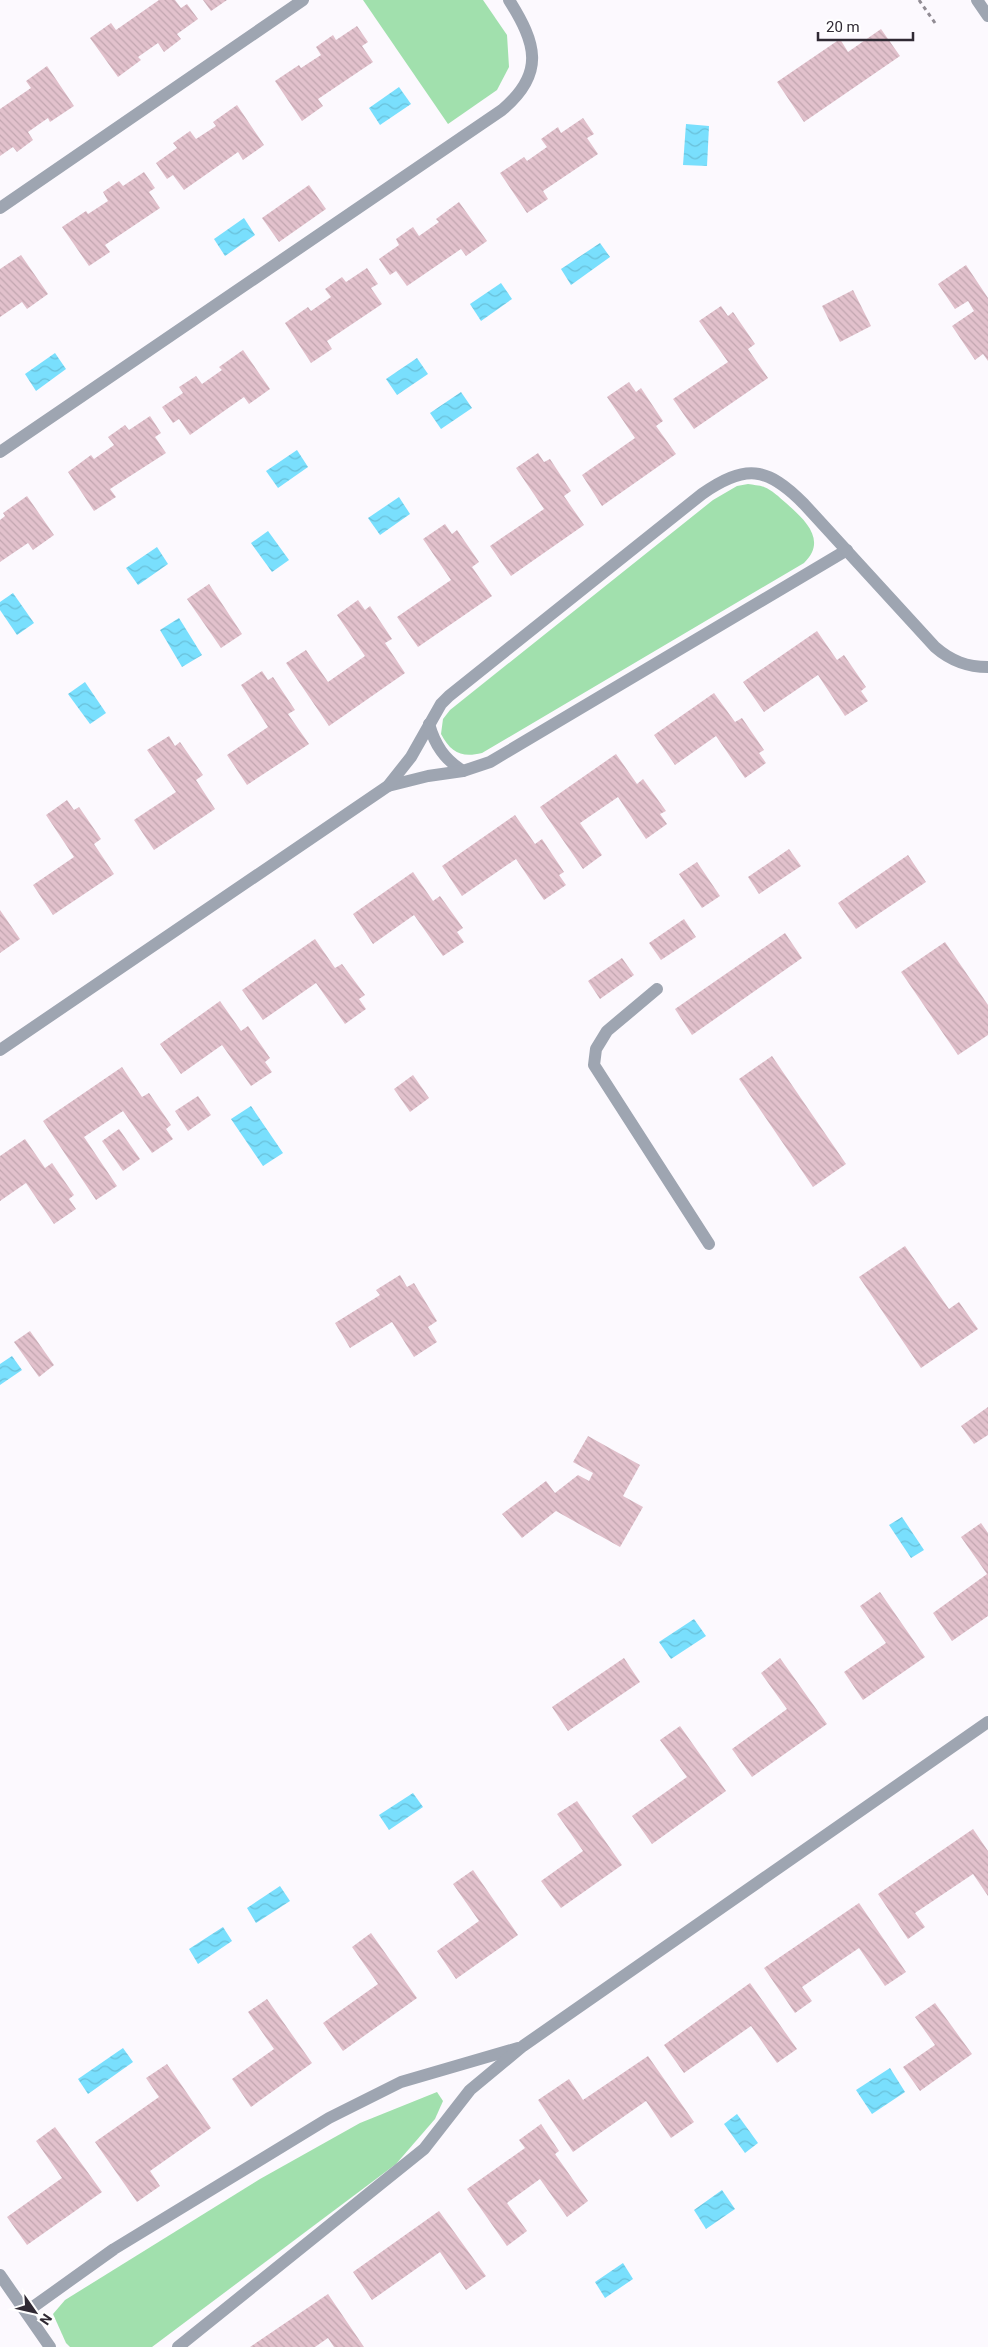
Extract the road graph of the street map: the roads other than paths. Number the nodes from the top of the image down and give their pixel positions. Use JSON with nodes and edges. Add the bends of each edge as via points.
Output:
{"nodes":[{"id":1,"x":304,"y":0,"type":"edge"},
{"id":2,"x":509,"y":0,"type":"edge"},
{"id":3,"x":977,"y":0,"type":"edge"},
{"id":4,"x":988,"y":16,"type":"edge"},
{"id":5,"x":0,"y":208,"type":"edge"},
{"id":6,"x":0,"y":452,"type":"edge"},
{"id":7,"x":847,"y":550,"type":"junction"},
{"id":8,"x":988,"y":667,"type":"edge"},
{"id":9,"x":429,"y":724,"type":"junction"},
{"id":10,"x":463,"y":771,"type":"junction"},
{"id":11,"x":388,"y":786,"type":"junction"},
{"id":12,"x":657,"y":989,"type":"dead end"},
{"id":13,"x":0,"y":1050,"type":"edge"},
{"id":14,"x":709,"y":1244,"type":"dead end"},
{"id":15,"x":988,"y":1722,"type":"edge"},
{"id":16,"x":523,"y":2046,"type":"junction"},
{"id":17,"x":0,"y":2275,"type":"edge"},
{"id":18,"x":26,"y":2312,"type":"junction"},
{"id":19,"x":50,"y":2347,"type":"edge"},
{"id":20,"x":178,"y":2347,"type":"edge"}],
"edges":[{"from":1,"to":5,"type":"street"},
{"from":2,"to":6,"type":"street","via":[[531,41],[528,80],[518,96],[494,116]]},
{"from":3,"to":4,"type":"street"},
{"from":7,"to":8,"type":"street","via":[[946,657],[974,667]]},
{"from":7,"to":9,"type":"street","via":[[800,499],[780,484],[753,472],[728,478],[702,494],[449,696]]},
{"from":7,"to":10,"type":"street","via":[[490,762]]},
{"from":9,"to":10,"type":"street","via":[[440,750]]},
{"from":9,"to":11,"type":"street","via":[[411,756]]},
{"from":10,"to":11,"type":"street"},
{"from":11,"to":13,"type":"street"},
{"from":12,"to":14,"type":"street","via":[[606,1031],[596,1049],[594,1065]]},
{"from":15,"to":16,"type":"street"},
{"from":16,"to":18,"type":"street","via":[[401,2082],[329,2118],[114,2249]]},
{"from":16,"to":20,"type":"street","via":[[470,2090],[424,2149]]},
{"from":17,"to":18,"type":"street"},
{"from":18,"to":19,"type":"street"}]}
